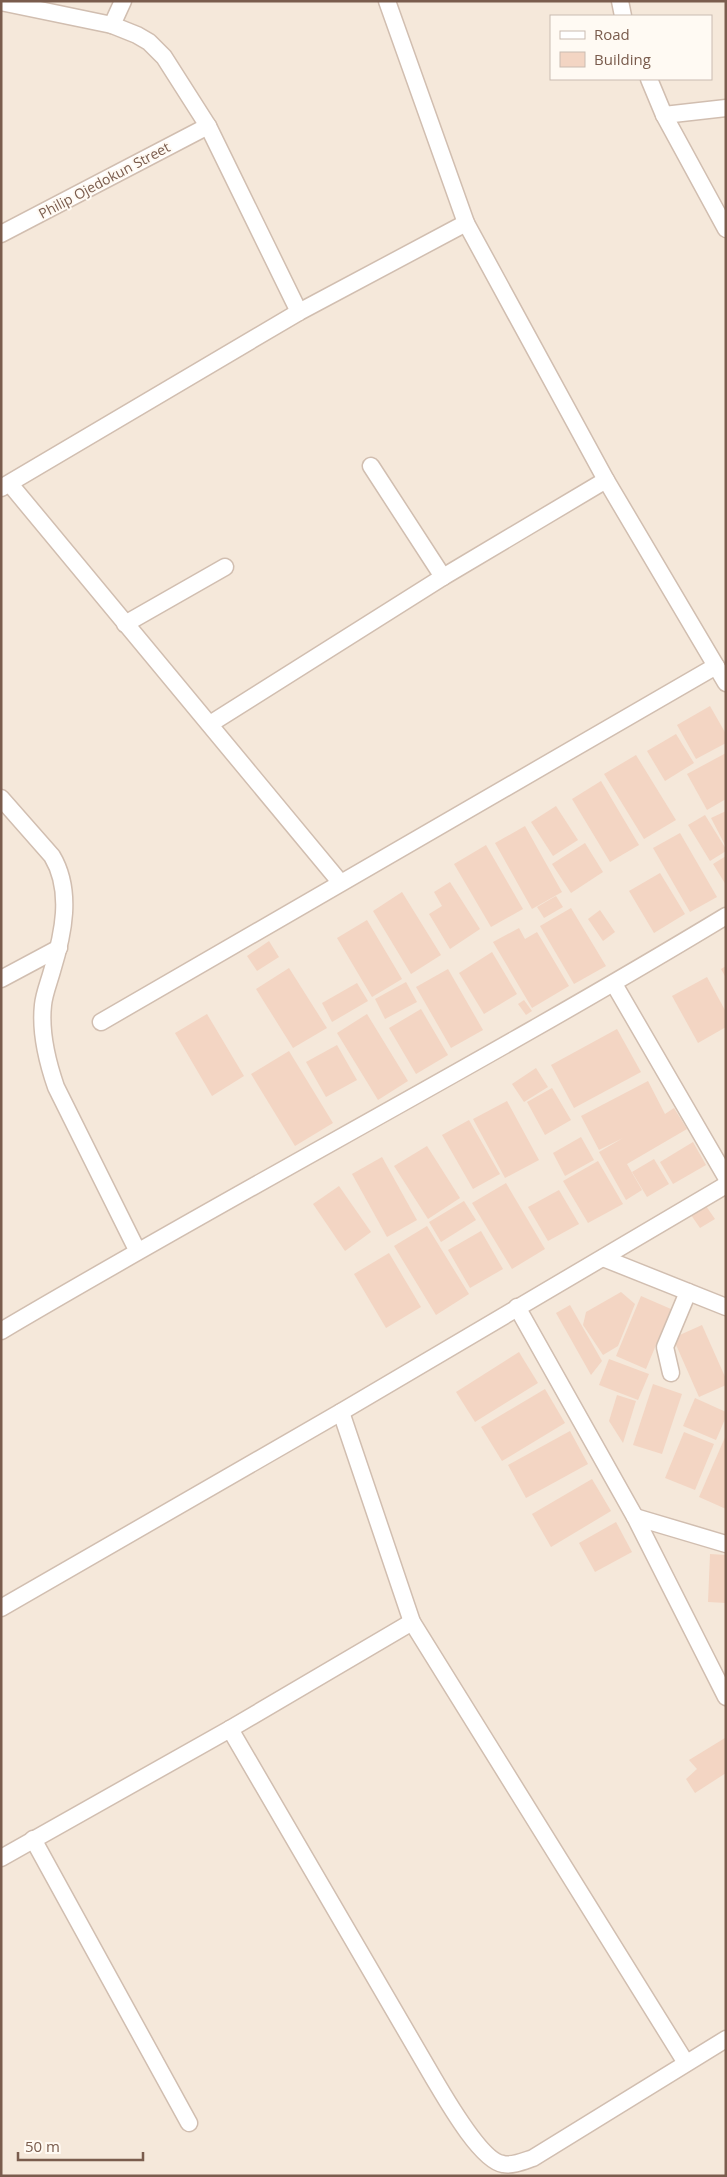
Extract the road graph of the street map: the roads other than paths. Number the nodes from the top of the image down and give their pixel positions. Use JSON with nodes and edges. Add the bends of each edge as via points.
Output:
{"nodes":[{"id":1,"x":123,"y":1,"type":"edge"},
{"id":2,"x":387,"y":1,"type":"edge"},
{"id":3,"x":620,"y":1,"type":"edge"},
{"id":4,"x":1,"y":2,"type":"edge"},
{"id":5,"x":623,"y":15,"type":"edge"},
{"id":6,"x":112,"y":25,"type":"junction"},
{"id":7,"x":649,"y":80,"type":"edge"},
{"id":8,"x":726,"y":108,"type":"edge"},
{"id":9,"x":664,"y":115,"type":"junction"},
{"id":10,"x":208,"y":126,"type":"junction"},
{"id":11,"x":466,"y":223,"type":"junction"},
{"id":12,"x":726,"y":228,"type":"edge"},
{"id":13,"x":1,"y":234,"type":"edge"},
{"id":14,"x":299,"y":312,"type":"junction"},
{"id":15,"x":371,"y":466,"type":"dead end"},
{"id":16,"x":606,"y":480,"type":"junction"},
{"id":17,"x":6,"y":486,"type":"edge"},
{"id":18,"x":225,"y":568,"type":"dead end"},
{"id":19,"x":443,"y":577,"type":"junction"},
{"id":20,"x":125,"y":624,"type":"junction"},
{"id":21,"x":716,"y":666,"type":"junction"},
{"id":22,"x":726,"y":683,"type":"edge"},
{"id":23,"x":210,"y":724,"type":"junction"},
{"id":24,"x":1,"y":798,"type":"edge"},
{"id":25,"x":340,"y":882,"type":"junction"},
{"id":26,"x":726,"y":916,"type":"edge"},
{"id":27,"x":59,"y":948,"type":"junction"},
{"id":28,"x":1,"y":979,"type":"edge"},
{"id":29,"x":614,"y":984,"type":"junction"},
{"id":30,"x":101,"y":1022,"type":"dead end"},
{"id":31,"x":726,"y":1177,"type":"edge"},
{"id":32,"x":726,"y":1185,"type":"edge"},
{"id":33,"x":137,"y":1250,"type":"junction"},
{"id":34,"x":603,"y":1258,"type":"junction"},
{"id":35,"x":688,"y":1292,"type":"junction"},
{"id":36,"x":518,"y":1307,"type":"junction"},
{"id":37,"x":726,"y":1307,"type":"edge"},
{"id":38,"x":1,"y":1331,"type":"edge"},
{"id":39,"x":671,"y":1373,"type":"dead end"},
{"id":40,"x":341,"y":1412,"type":"junction"},
{"id":41,"x":635,"y":1517,"type":"junction"},
{"id":42,"x":726,"y":1544,"type":"edge"},
{"id":43,"x":1,"y":1608,"type":"edge"},
{"id":44,"x":412,"y":1622,"type":"junction"},
{"id":45,"x":726,"y":1696,"type":"edge"},
{"id":46,"x":230,"y":1729,"type":"junction"},
{"id":47,"x":33,"y":1839,"type":"junction"},
{"id":48,"x":1,"y":1858,"type":"edge"},
{"id":49,"x":726,"y":2038,"type":"edge"},
{"id":50,"x":686,"y":2063,"type":"junction"},
{"id":51,"x":189,"y":2122,"type":"dead end"}],
"edges":[{"from":1,"to":6,"type":"street"},
{"from":2,"to":11,"type":"street"},
{"from":3,"to":5,"type":"street"},
{"from":4,"to":6,"type":"street"},
{"from":6,"to":10,"type":"street","via":[[149,42],[164,57]]},
{"from":7,"to":9,"type":"street"},
{"from":8,"to":9,"type":"street"},
{"from":9,"to":12,"type":"street"},
{"from":10,"to":13,"type":"street","name":"Philip Ojedokun Street"},
{"from":10,"to":14,"type":"street"},
{"from":11,"to":14,"type":"street"},
{"from":11,"to":16,"type":"street"},
{"from":14,"to":17,"type":"street"},
{"from":15,"to":19,"type":"street"},
{"from":16,"to":19,"type":"street"},
{"from":16,"to":21,"type":"street"},
{"from":17,"to":20,"type":"street"},
{"from":18,"to":20,"type":"street"},
{"from":19,"to":23,"type":"street"},
{"from":20,"to":23,"type":"street"},
{"from":21,"to":22,"type":"street"},
{"from":21,"to":25,"type":"street"},
{"from":23,"to":25,"type":"street"},
{"from":24,"to":27,"type":"street","via":[[57,866],[64,929]]},
{"from":25,"to":30,"type":"street"},
{"from":26,"to":29,"type":"street"},
{"from":27,"to":28,"type":"street"},
{"from":27,"to":33,"type":"street","via":[[43,1003],[43,1032],[49,1067]]},
{"from":29,"to":31,"type":"street"},
{"from":29,"to":33,"type":"street"},
{"from":32,"to":34,"type":"street"},
{"from":33,"to":38,"type":"street"},
{"from":34,"to":35,"type":"street"},
{"from":34,"to":36,"type":"street"},
{"from":35,"to":37,"type":"street"},
{"from":35,"to":39,"type":"street","via":[[665,1347]]},
{"from":36,"to":40,"type":"street"},
{"from":36,"to":41,"type":"street"},
{"from":40,"to":43,"type":"street"},
{"from":40,"to":44,"type":"street"},
{"from":41,"to":42,"type":"street"},
{"from":41,"to":45,"type":"street"},
{"from":44,"to":46,"type":"street"},
{"from":44,"to":50,"type":"street"},
{"from":46,"to":47,"type":"street"},
{"from":46,"to":50,"type":"street","via":[[434,2079],[487,2156],[502,2164],[533,2158]]},
{"from":47,"to":48,"type":"street"},
{"from":47,"to":51,"type":"street"},
{"from":49,"to":50,"type":"street"}]}
